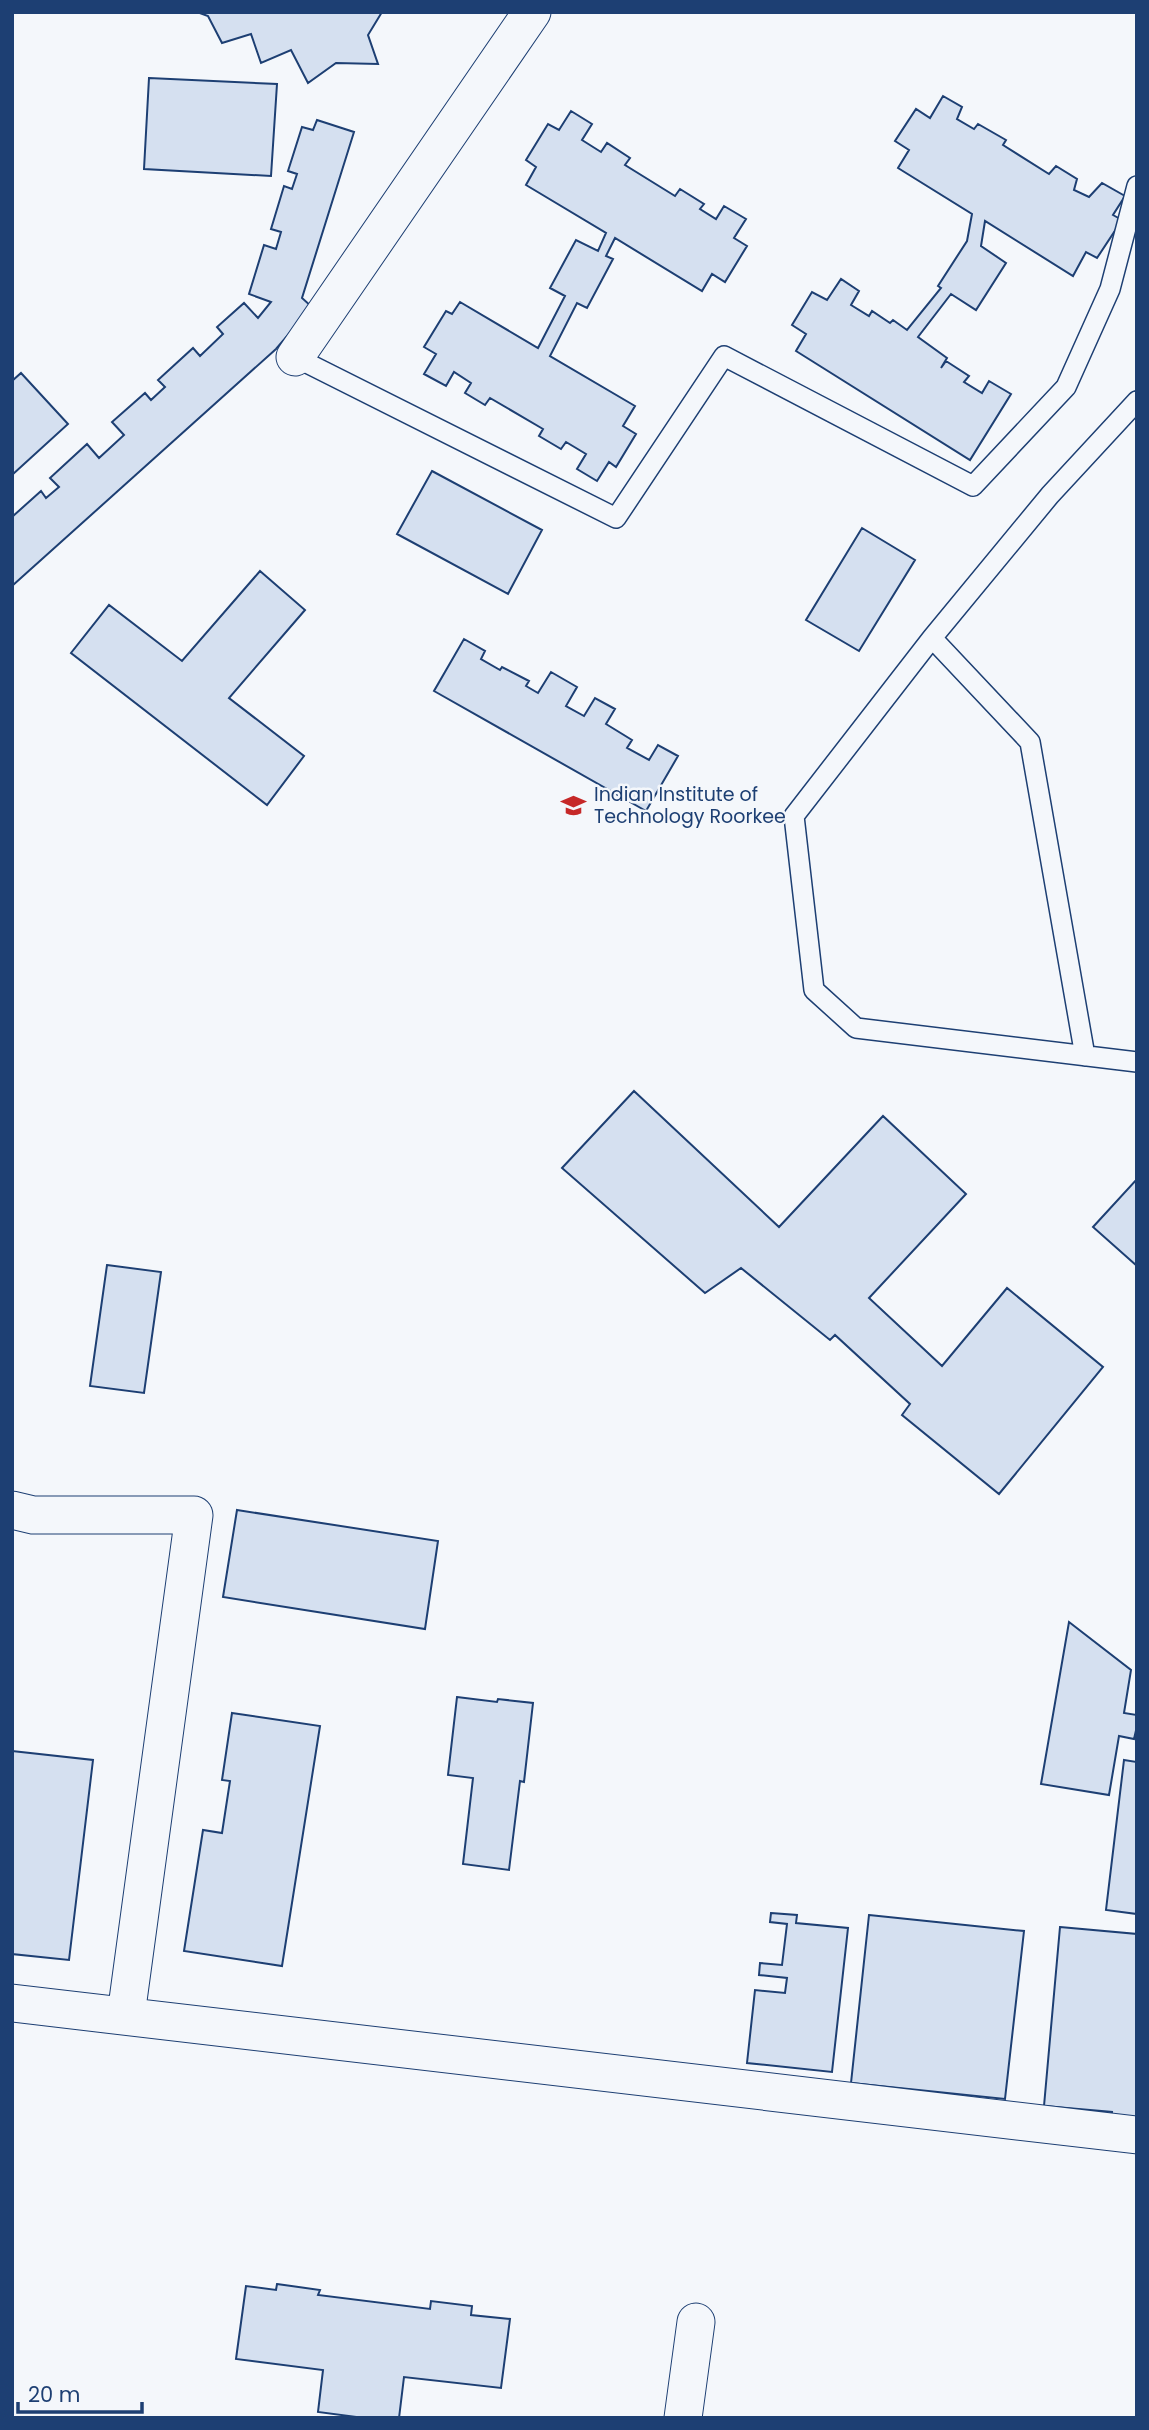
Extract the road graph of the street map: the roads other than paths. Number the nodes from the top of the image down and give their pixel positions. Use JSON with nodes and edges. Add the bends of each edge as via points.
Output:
{"nodes":[{"id":1,"x":532,"y":12,"type":"edge"},
{"id":2,"x":1137,"y":186,"type":"edge"},
{"id":3,"x":295,"y":357,"type":"joint"},
{"id":4,"x":1137,"y":401,"type":"edge"},
{"id":5,"x":932,"y":638,"type":"junction"},
{"id":6,"x":1085,"y":1055,"type":"junction"},
{"id":7,"x":1137,"y":1062,"type":"edge"},
{"id":8,"x":12,"y":1510,"type":"edge"},
{"id":9,"x":12,"y":2003,"type":"edge"},
{"id":10,"x":126,"y":2015,"type":"junction"},
{"id":11,"x":1137,"y":2135,"type":"edge"},
{"id":12,"x":696,"y":2322,"type":"dead end"},
{"id":13,"x":683,"y":2418,"type":"edge"}],
"edges":[{"from":1,"to":3,"type":"street"},
{"from":2,"to":3,"type":"lane","via":[[1110,289],[1066,387],[973,486],[724,356],[616,518]]},
{"from":4,"to":5,"type":"lane","via":[[1050,495]]},
{"from":5,"to":6,"type":"lane","via":[[1030,742]]},
{"from":5,"to":6,"type":"lane","via":[[794,816],[814,990],[856,1028]]},
{"from":6,"to":7,"type":"lane"},
{"from":8,"to":10,"type":"street","via":[[33,1515],[194,1515]]},
{"from":9,"to":10,"type":"street"},
{"from":10,"to":11,"type":"street"},
{"from":12,"to":13,"type":"street"}]}
